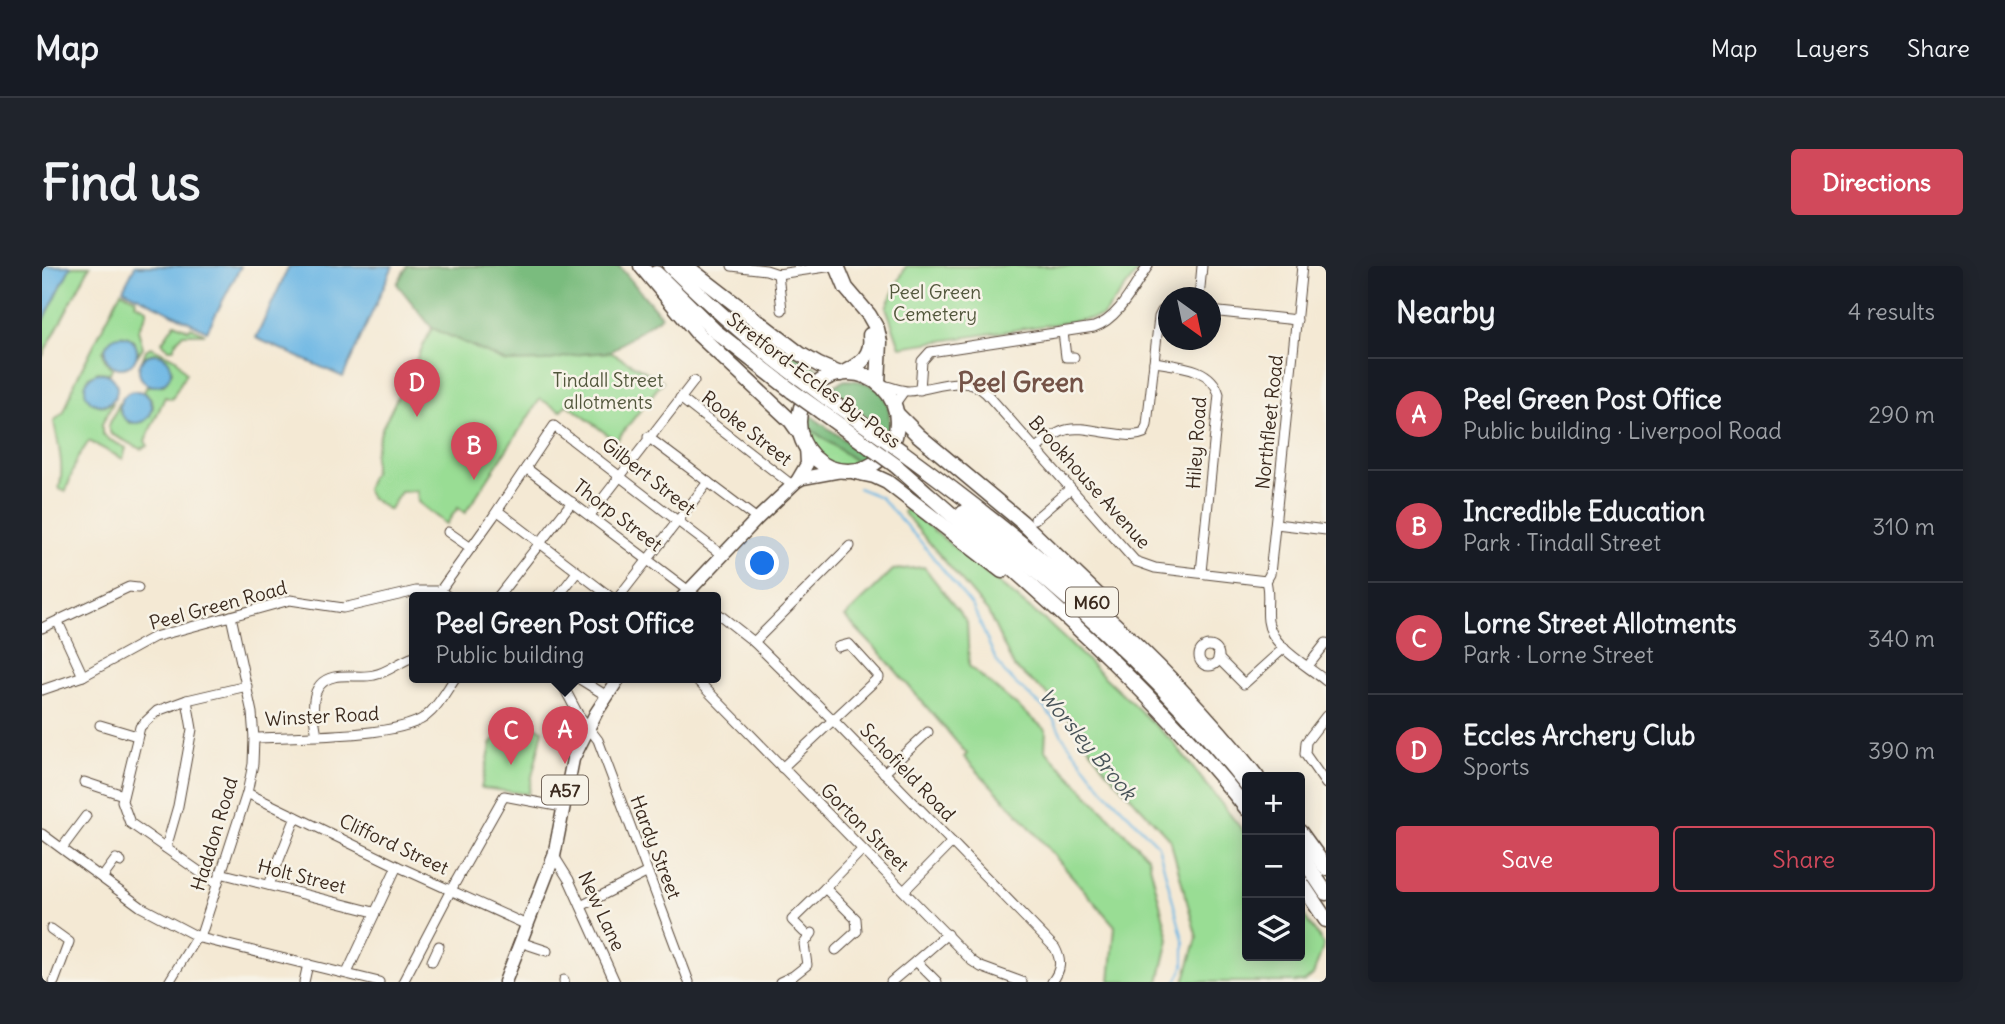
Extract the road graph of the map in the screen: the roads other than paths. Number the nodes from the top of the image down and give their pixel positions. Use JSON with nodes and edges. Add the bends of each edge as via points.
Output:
{"nodes":[{"id":1,"x":641,"y":266,"type":"edge"},
{"id":2,"x":650,"y":266,"type":"edge"},
{"id":3,"x":670,"y":266,"type":"edge"},
{"id":4,"x":686,"y":266,"type":"edge"},
{"id":5,"x":732,"y":266,"type":"edge"},
{"id":6,"x":835,"y":266,"type":"edge"},
{"id":7,"x":1148,"y":266,"type":"edge"},
{"id":8,"x":1202,"y":266,"type":"edge"},
{"id":9,"x":1296,"y":266,"type":"edge"},
{"id":10,"x":1302,"y":266,"type":"edge"},
{"id":11,"x":767,"y":268,"type":"edge"},
{"id":12,"x":778,"y":274,"type":"junction"},
{"id":13,"x":1200,"y":287,"type":"edge"},
{"id":14,"x":856,"y":302,"type":"junction"},
{"id":15,"x":782,"y":310,"type":"dead end"},
{"id":16,"x":1221,"y":312,"type":"edge"},
{"id":17,"x":1297,"y":320,"type":"junction"},
{"id":18,"x":1158,"y":326,"type":"edge"},
{"id":19,"x":1063,"y":332,"type":"junction"},
{"id":20,"x":1074,"y":357,"type":"dead end"},
{"id":21,"x":1154,"y":362,"type":"junction"},
{"id":22,"x":841,"y":374,"type":"junction"},
{"id":23,"x":694,"y":381,"type":"dead end"},
{"id":24,"x":880,"y":384,"type":"junction"},
{"id":25,"x":797,"y":385,"type":"junction"},
{"id":26,"x":920,"y":390,"type":"junction"},
{"id":27,"x":904,"y":391,"type":"junction"},
{"id":28,"x":680,"y":398,"type":"junction"},
{"id":29,"x":896,"y":409,"type":"junction"},
{"id":30,"x":648,"y":437,"type":"junction"},
{"id":31,"x":804,"y":441,"type":"junction"},
{"id":32,"x":1036,"y":449,"type":"junction"},
{"id":33,"x":900,"y":459,"type":"junction"},
{"id":34,"x":526,"y":468,"type":"junction"},
{"id":35,"x":845,"y":471,"type":"junction"},
{"id":36,"x":620,"y":475,"type":"junction"},
{"id":37,"x":708,"y":482,"type":"junction"},
{"id":38,"x":795,"y":483,"type":"junction"},
{"id":39,"x":1070,"y":489,"type":"junction"},
{"id":40,"x":572,"y":502,"type":"junction"},
{"id":41,"x":498,"y":511,"type":"junction"},
{"id":42,"x":590,"y":515,"type":"junction"},
{"id":43,"x":757,"y":519,"type":"junction"},
{"id":44,"x":1035,"y":519,"type":"dead end"},
{"id":45,"x":678,"y":520,"type":"junction"},
{"id":46,"x":1276,"y":524,"type":"junction"},
{"id":47,"x":1326,"y":530,"type":"edge"},
{"id":48,"x":448,"y":532,"type":"dead end"},
{"id":49,"x":540,"y":543,"type":"junction"},
{"id":50,"x":850,"y":546,"type":"dead end"},
{"id":51,"x":471,"y":548,"type":"junction"},
{"id":52,"x":722,"y":555,"type":"junction"},
{"id":53,"x":648,"y":560,"type":"junction"},
{"id":54,"x":577,"y":572,"type":"junction"},
{"id":55,"x":1201,"y":572,"type":"junction"},
{"id":56,"x":1266,"y":581,"type":"junction"},
{"id":57,"x":138,"y":588,"type":"dead end"},
{"id":58,"x":440,"y":591,"type":"joint"},
{"id":59,"x":412,"y":592,"type":"edge"},
{"id":60,"x":502,"y":592,"type":"edge"},
{"id":61,"x":562,"y":592,"type":"edge"},
{"id":62,"x":604,"y":592,"type":"edge"},
{"id":63,"x":623,"y":592,"type":"edge"},
{"id":64,"x":686,"y":592,"type":"edge"},
{"id":65,"x":692,"y":592,"type":"edge"},
{"id":66,"x":409,"y":593,"type":"edge"},
{"id":67,"x":232,"y":616,"type":"junction"},
{"id":68,"x":721,"y":616,"type":"edge"},
{"id":69,"x":1068,"y":620,"type":"junction"},
{"id":70,"x":58,"y":622,"type":"junction"},
{"id":71,"x":42,"y":628,"type":"edge"},
{"id":72,"x":754,"y":642,"type":"junction"},
{"id":73,"x":1326,"y":643,"type":"edge"},
{"id":74,"x":838,"y":647,"type":"dead end"},
{"id":75,"x":1141,"y":648,"type":"junction"},
{"id":76,"x":1284,"y":648,"type":"junction"},
{"id":77,"x":1218,"y":658,"type":"dead end"},
{"id":78,"x":409,"y":660,"type":"edge"},
{"id":79,"x":1308,"y":666,"type":"junction"},
{"id":80,"x":83,"y":676,"type":"junction"},
{"id":81,"x":1326,"y":681,"type":"edge"},
{"id":82,"x":451,"y":683,"type":"edge"},
{"id":83,"x":562,"y":683,"type":"edge"},
{"id":84,"x":577,"y":683,"type":"edge"},
{"id":85,"x":585,"y":683,"type":"edge"},
{"id":86,"x":616,"y":683,"type":"edge"},
{"id":87,"x":700,"y":683,"type":"edge"},
{"id":88,"x":247,"y":686,"type":"junction"},
{"id":89,"x":42,"y":690,"type":"edge"},
{"id":90,"x":568,"y":695,"type":"junction"},
{"id":91,"x":607,"y":696,"type":"junction"},
{"id":92,"x":187,"y":700,"type":"junction"},
{"id":93,"x":1326,"y":716,"type":"edge"},
{"id":94,"x":833,"y":720,"type":"junction"},
{"id":95,"x":100,"y":725,"type":"dead end"},
{"id":96,"x":588,"y":727,"type":"junction"},
{"id":97,"x":928,"y":732,"type":"dead end"},
{"id":98,"x":317,"y":735,"type":"junction"},
{"id":99,"x":137,"y":736,"type":"junction"},
{"id":100,"x":254,"y":738,"type":"junction"},
{"id":101,"x":782,"y":768,"type":"junction"},
{"id":102,"x":1253,"y":772,"type":"edge"},
{"id":103,"x":884,"y":773,"type":"junction"},
{"id":104,"x":1242,"y":779,"type":"edge"},
{"id":105,"x":84,"y":782,"type":"dead end"},
{"id":106,"x":1326,"y":784,"type":"edge"},
{"id":107,"x":247,"y":793,"type":"junction"},
{"id":108,"x":123,"y":796,"type":"junction"},
{"id":109,"x":1242,"y":803,"type":"edge"},
{"id":110,"x":562,"y":807,"type":"junction"},
{"id":111,"x":296,"y":817,"type":"junction"},
{"id":112,"x":80,"y":820,"type":"dead end"},
{"id":113,"x":42,"y":834,"type":"edge"},
{"id":114,"x":1302,"y":835,"type":"edge"},
{"id":115,"x":952,"y":842,"type":"junction"},
{"id":116,"x":62,"y":848,"type":"junction"},
{"id":117,"x":166,"y":848,"type":"junction"},
{"id":118,"x":862,"y":849,"type":"junction"},
{"id":119,"x":554,"y":856,"type":"junction"},
{"id":120,"x":121,"y":862,"type":"dead end"},
{"id":121,"x":1305,"y":862,"type":"edge"},
{"id":122,"x":397,"y":866,"type":"junction"},
{"id":123,"x":1326,"y":868,"type":"edge"},
{"id":124,"x":220,"y":873,"type":"junction"},
{"id":125,"x":646,"y":873,"type":"junction"},
{"id":126,"x":102,"y":878,"type":"junction"},
{"id":127,"x":568,"y":879,"type":"junction"},
{"id":128,"x":545,"y":882,"type":"junction"},
{"id":129,"x":217,"y":884,"type":"junction"},
{"id":130,"x":269,"y":885,"type":"junction"},
{"id":131,"x":825,"y":888,"type":"junction"},
{"id":132,"x":1305,"y":889,"type":"edge"},
{"id":133,"x":451,"y":890,"type":"junction"},
{"id":134,"x":904,"y":891,"type":"junction"},
{"id":135,"x":1326,"y":893,"type":"edge"},
{"id":136,"x":585,"y":904,"type":"junction"},
{"id":137,"x":374,"y":912,"type":"junction"},
{"id":138,"x":1323,"y":917,"type":"edge"},
{"id":139,"x":527,"y":925,"type":"junction"},
{"id":140,"x":51,"y":929,"type":"dead end"},
{"id":141,"x":947,"y":934,"type":"junction"},
{"id":142,"x":198,"y":937,"type":"junction"},
{"id":143,"x":520,"y":942,"type":"junction"},
{"id":144,"x":422,"y":946,"type":"junction"},
{"id":145,"x":836,"y":950,"type":"dead end"},
{"id":146,"x":547,"y":951,"type":"dead end"},
{"id":147,"x":436,"y":954,"type":"dead end"},
{"id":148,"x":916,"y":961,"type":"junction"},
{"id":149,"x":308,"y":964,"type":"junction"},
{"id":150,"x":346,"y":973,"type":"junction"},
{"id":151,"x":54,"y":982,"type":"edge"},
{"id":152,"x":169,"y":982,"type":"edge"},
{"id":153,"x":304,"y":982,"type":"edge"},
{"id":154,"x":379,"y":982,"type":"edge"},
{"id":155,"x":403,"y":982,"type":"edge"},
{"id":156,"x":505,"y":982,"type":"edge"},
{"id":157,"x":615,"y":982,"type":"edge"},
{"id":158,"x":689,"y":982,"type":"edge"},
{"id":159,"x":780,"y":982,"type":"edge"},
{"id":160,"x":891,"y":982,"type":"edge"},
{"id":161,"x":937,"y":982,"type":"edge"},
{"id":162,"x":1022,"y":982,"type":"edge"},
{"id":163,"x":1052,"y":982,"type":"edge"}],
"edges":[{"from":1,"to":31,"type":"highway","via":[[698,334],[791,421]]},
{"from":2,"to":25,"type":"highway","name":"Stretford-Eccles By-Pass","number":"M60","via":[[715,331]]},
{"from":3,"to":25,"type":"highway","name":"Stretford-Eccles By-Pass","number":"M60"},
{"from":4,"to":22,"type":"highway","via":[[800,354]]},
{"from":5,"to":11,"type":"street"},
{"from":6,"to":12,"type":"street"},
{"from":6,"to":14,"type":"highway"},
{"from":7,"to":19,"type":"street","via":[[1107,321]]},
{"from":8,"to":13,"type":"street"},
{"from":9,"to":10,"type":"street"},
{"from":10,"to":17,"type":"street","name":"Northfleet Road"},
{"from":11,"to":12,"type":"street"},
{"from":12,"to":15,"type":"street"},
{"from":14,"to":22,"type":"highway","via":[[871,347],[861,363]]},
{"from":14,"to":24,"type":"highway","via":[[879,334]]},
{"from":16,"to":17,"type":"street"},
{"from":17,"to":46,"type":"street","name":"Northfleet Road"},
{"from":18,"to":21,"type":"street"},
{"from":19,"to":20,"type":"street","via":[[1066,357]]},
{"from":19,"to":26,"type":"street","via":[[930,352],[922,361]]},
{"from":21,"to":32,"type":"street","via":[[1142,434],[1068,428]]},
{"from":21,"to":55,"type":"street","name":"Hiley Road","via":[[1203,373],[1219,394]]},
{"from":22,"to":24,"type":"highway","via":[[863,375]]},
{"from":22,"to":31,"type":"highway","via":[[821,381],[808,394],[800,412]]},
{"from":23,"to":28,"type":"street"},
{"from":24,"to":27,"type":"street","name":"Brookhouse Avenue"},
{"from":24,"to":29,"type":"highway"},
{"from":25,"to":33,"type":"highway","name":"Stretford-Eccles By-Pass","number":"M60","bridge":true},
{"from":26,"to":27,"type":"street","name":"Brookhouse Avenue"},
{"from":26,"to":32,"type":"street","name":"Brookhouse Avenue","via":[[962,382],[977,386]]},
{"from":27,"to":29,"type":"street"},
{"from":28,"to":30,"type":"street"},
{"from":28,"to":38,"type":"street","name":"Rooke Street"},
{"from":29,"to":35,"type":"highway","via":[[895,438],[886,454],[866,468]]},
{"from":29,"to":75,"type":"highway","via":[[918,435],[1045,543],[1108,605]]},
{"from":30,"to":36,"type":"street"},
{"from":30,"to":37,"type":"street"},
{"from":31,"to":35,"type":"highway","via":[[820,462]]},
{"from":31,"to":38,"type":"main road","via":[[807,464]]},
{"from":32,"to":39,"type":"street","name":"Brookhouse Avenue"},
{"from":33,"to":69,"type":"highway"},
{"from":33,"to":75,"type":"highway","number":"M60","via":[[988,514]]},
{"from":33,"to":104,"type":"highway","number":"M60","via":[[1066,596],[1160,686]]},
{"from":34,"to":36,"type":"street","name":"Gilbert Street","via":[[554,426]]},
{"from":34,"to":40,"type":"street","name":"Thorp Street"},
{"from":34,"to":41,"type":"street"},
{"from":35,"to":38,"type":"main road"},
{"from":35,"to":69,"type":"highway","number":"M60","via":[[879,478]]},
{"from":36,"to":42,"type":"street"},
{"from":36,"to":45,"type":"street","name":"Gilbert Street"},
{"from":37,"to":43,"type":"street"},
{"from":37,"to":45,"type":"street"},
{"from":38,"to":43,"type":"main road"},
{"from":39,"to":44,"type":"street"},
{"from":39,"to":55,"type":"street","name":"Brookhouse Avenue","via":[[1135,561],[1155,568]]},
{"from":40,"to":42,"type":"street","name":"Thorp Street"},
{"from":40,"to":49,"type":"street"},
{"from":41,"to":49,"type":"street"},
{"from":41,"to":51,"type":"street"},
{"from":42,"to":53,"type":"street","name":"Thorp Street"},
{"from":43,"to":52,"type":"main road"},
{"from":45,"to":52,"type":"street","name":"Gilbert Street"},
{"from":45,"to":53,"type":"street"},
{"from":46,"to":47,"type":"street"},
{"from":46,"to":56,"type":"street","name":"Northfleet Road"},
{"from":48,"to":51,"type":"street"},
{"from":49,"to":54,"type":"street"},
{"from":49,"to":60,"type":"street"},
{"from":50,"to":72,"type":"street"},
{"from":51,"to":58,"type":"street"},
{"from":52,"to":65,"type":"main road"},
{"from":53,"to":63,"type":"street"},
{"from":53,"to":64,"type":"street","name":"Thorp Street"},
{"from":54,"to":61,"type":"street"},
{"from":54,"to":62,"type":"street"},
{"from":55,"to":56,"type":"street","name":"Brookhouse Avenue"},
{"from":56,"to":76,"type":"street","name":"Northfleet Road","via":[[1268,622]]},
{"from":57,"to":70,"type":"street","via":[[129,587]]},
{"from":58,"to":59,"type":"street","name":"Peel Green Road"},
{"from":66,"to":67,"type":"street","name":"Peel Green Road","via":[[343,608],[290,600]]},
{"from":67,"to":80,"type":"street","name":"Peel Green Road","via":[[154,637]]},
{"from":67,"to":88,"type":"street","name":"Haddon Road"},
{"from":68,"to":72,"type":"street","name":"Schofield Road"},
{"from":69,"to":109,"type":"highway","number":"M60","via":[[1166,714]]},
{"from":70,"to":71,"type":"street"},
{"from":70,"to":80,"type":"street"},
{"from":72,"to":94,"type":"street","name":"Schofield Road"},
{"from":73,"to":79,"type":"street"},
{"from":74,"to":94,"type":"street","via":[[849,645],[879,677]]},
{"from":75,"to":102,"type":"highway","number":"M60"},
{"from":76,"to":77,"type":"street","via":[[1244,684]]},
{"from":76,"to":79,"type":"street"},
{"from":78,"to":98,"type":"street","via":[[374,675],[324,681],[313,705]]},
{"from":79,"to":81,"type":"street"},
{"from":80,"to":89,"type":"street","name":"Peel Green Road"},
{"from":82,"to":98,"type":"street","name":"Winster Road","via":[[433,709],[412,723],[388,730]]},
{"from":83,"to":90,"type":"street"},
{"from":84,"to":90,"type":"street"},
{"from":85,"to":91,"type":"street"},
{"from":86,"to":91,"type":"main road","number":"A57"},
{"from":87,"to":101,"type":"street","name":"Gorton Street"},
{"from":88,"to":92,"type":"street"},
{"from":88,"to":100,"type":"street","name":"Haddon Road"},
{"from":90,"to":96,"type":"street"},
{"from":91,"to":96,"type":"main road","number":"A57"},
{"from":92,"to":99,"type":"street","via":[[157,711]]},
{"from":92,"to":117,"type":"street","via":[[192,729]]},
{"from":93,"to":106,"type":"street","via":[[1306,742],[1304,754]]},
{"from":94,"to":101,"type":"street"},
{"from":94,"to":103,"type":"street","name":"Schofield Road"},
{"from":95,"to":99,"type":"street"},
{"from":96,"to":110,"type":"main road","number":"A57","via":[[570,767]]},
{"from":96,"to":125,"type":"street","name":"Hardy Street","via":[[597,740]]},
{"from":97,"to":103,"type":"street"},
{"from":98,"to":100,"type":"street","name":"Winster Road"},
{"from":99,"to":108,"type":"street"},
{"from":100,"to":107,"type":"street","name":"Haddon Road"},
{"from":101,"to":118,"type":"street","name":"Gorton Street"},
{"from":103,"to":115,"type":"street","name":"Schofield Road"},
{"from":105,"to":108,"type":"street"},
{"from":107,"to":111,"type":"street","name":"Clifford Street"},
{"from":107,"to":124,"type":"street","name":"Haddon Road"},
{"from":108,"to":117,"type":"street","via":[[130,823]]},
{"from":110,"to":119,"type":"main road","number":"A57"},
{"from":110,"to":133,"type":"street","via":[[504,796]]},
{"from":111,"to":122,"type":"street","name":"Clifford Street"},
{"from":111,"to":130,"type":"street"},
{"from":112,"to":116,"type":"street"},
{"from":113,"to":116,"type":"street"},
{"from":114,"to":123,"type":"highway"},
{"from":115,"to":134,"type":"street"},
{"from":115,"to":163,"type":"street","name":"Schofield Road","via":[[1055,948],[1060,966]]},
{"from":116,"to":126,"type":"street"},
{"from":117,"to":129,"type":"street"},
{"from":118,"to":131,"type":"street"},
{"from":118,"to":134,"type":"street","name":"Gorton Street"},
{"from":119,"to":127,"type":"street","name":"New Lane"},
{"from":119,"to":128,"type":"main road","number":"A57"},
{"from":120,"to":126,"type":"street","via":[[116,859]]},
{"from":121,"to":135,"type":"highway"},
{"from":122,"to":133,"type":"street","name":"Clifford Street"},
{"from":122,"to":137,"type":"street"},
{"from":124,"to":129,"type":"street","name":"Haddon Road"},
{"from":124,"to":130,"type":"street","name":"Holt Street"},
{"from":125,"to":136,"type":"street"},
{"from":125,"to":158,"type":"street","name":"Hardy Street"},
{"from":126,"to":142,"type":"street","via":[[141,907]]},
{"from":127,"to":128,"type":"street","via":[[558,876]]},
{"from":127,"to":136,"type":"street","name":"New Lane"},
{"from":128,"to":139,"type":"main road","number":"A57"},
{"from":129,"to":142,"type":"street","name":"Haddon Road"},
{"from":130,"to":137,"type":"street","name":"Holt Street"},
{"from":131,"to":145,"type":"street","via":[[856,919],[857,931]]},
{"from":131,"to":159,"type":"street","via":[[792,920],[808,932],[804,944],[807,965]]},
{"from":132,"to":138,"type":"highway"},
{"from":133,"to":139,"type":"street","name":"Clifford Street"},
{"from":133,"to":144,"type":"street"},
{"from":134,"to":141,"type":"street","name":"Gorton Street"},
{"from":136,"to":157,"type":"street","name":"New Lane"},
{"from":137,"to":150,"type":"street"},
{"from":139,"to":143,"type":"main road","number":"A57"},
{"from":140,"to":151,"type":"street","via":[[69,942]]},
{"from":141,"to":148,"type":"street"},
{"from":141,"to":162,"type":"street","name":"Gorton Street","via":[[981,967]]},
{"from":142,"to":149,"type":"street"},
{"from":142,"to":152,"type":"street","name":"Haddon Road"},
{"from":143,"to":146,"type":"street"},
{"from":143,"to":156,"type":"main road","number":"A57"},
{"from":144,"to":147,"type":"street"},
{"from":144,"to":155,"type":"street"},
{"from":148,"to":160,"type":"street"},
{"from":148,"to":161,"type":"street"},
{"from":149,"to":150,"type":"street"},
{"from":149,"to":153,"type":"street"},
{"from":150,"to":154,"type":"street"}]}
